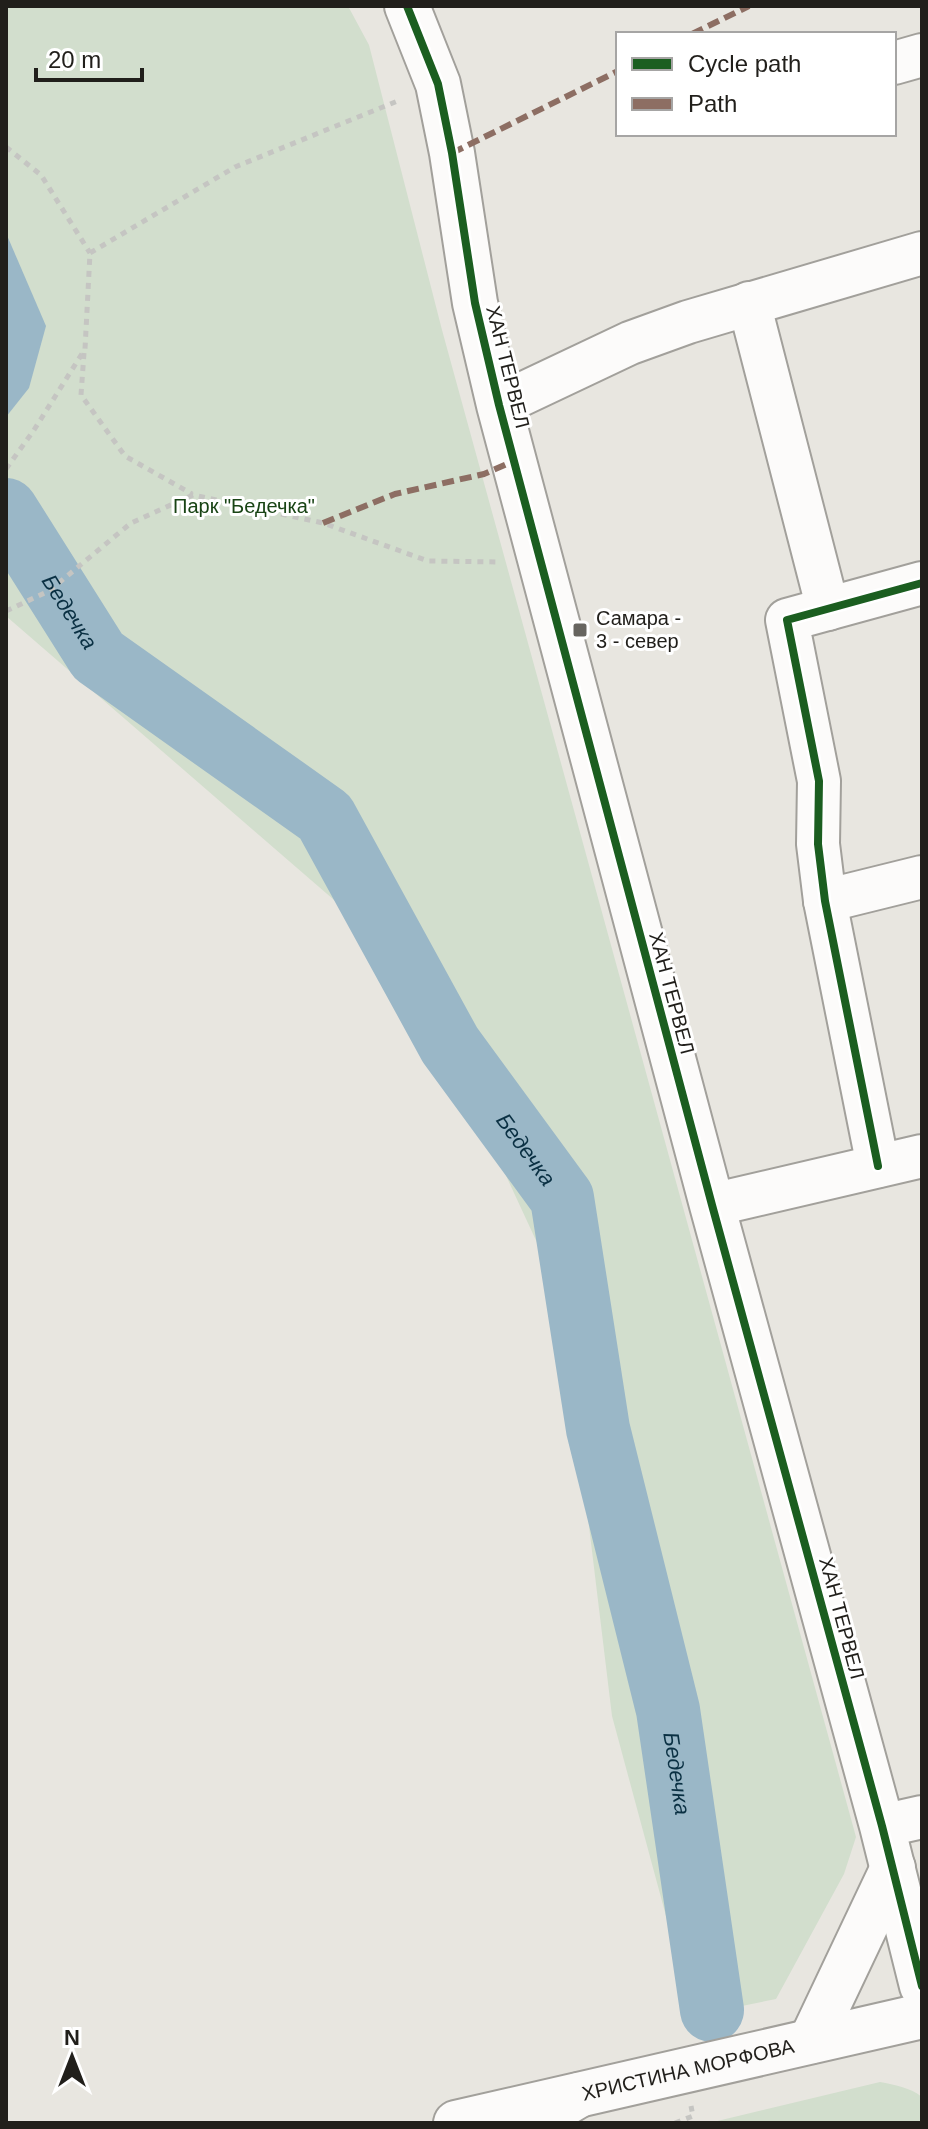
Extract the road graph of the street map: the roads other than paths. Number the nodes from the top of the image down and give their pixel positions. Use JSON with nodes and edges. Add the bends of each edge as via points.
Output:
{"nodes":[{"id":1,"x":407,"y":6,"type":"edge"},
{"id":2,"x":922,"y":55,"type":"edge"},
{"id":3,"x":896,"y":62,"type":"edge"},
{"id":4,"x":922,"y":253,"type":"edge"},
{"id":5,"x":749,"y":303,"type":"junction"},
{"id":6,"x":499,"y":405,"type":"junction"},
{"id":7,"x":922,"y":583,"type":"edge"},
{"id":8,"x":828,"y":609,"type":"junction"},
{"id":9,"x":922,"y":877,"type":"edge"},
{"id":10,"x":825,"y":901,"type":"junction"},
{"id":11,"x":922,"y":1156,"type":"edge"},
{"id":12,"x":878,"y":1166,"type":"junction"},
{"id":13,"x":712,"y":1205,"type":"junction"},
{"id":14,"x":902,"y":1821,"type":"edge"},
{"id":15,"x":893,"y":1868,"type":"junction"},
{"id":16,"x":922,"y":1986,"type":"edge"},
{"id":17,"x":922,"y":2016,"type":"edge"},
{"id":18,"x":799,"y":2044,"type":"junction"},
{"id":19,"x":579,"y":2095,"type":"junction"},
{"id":20,"x":456,"y":2123,"type":"edge"},
{"id":21,"x":532,"y":2123,"type":"edge"}],
"edges":[{"from":1,"to":6,"type":"street","name":"ХАН ТЕРВЕЛ","via":[[438,84],[475,303]]},
{"from":2,"to":3,"type":"street"},
{"from":4,"to":5,"type":"street"},
{"from":5,"to":6,"type":"street","via":[[630,343]]},
{"from":5,"to":8,"type":"street"},
{"from":6,"to":13,"type":"street","name":"ХАН ТЕРВЕЛ"},
{"from":7,"to":8,"type":"street"},
{"from":8,"to":10,"type":"street","via":[[787,620],[819,781],[818,844]]},
{"from":9,"to":10,"type":"street"},
{"from":10,"to":12,"type":"street"},
{"from":11,"to":12,"type":"street"},
{"from":12,"to":13,"type":"street"},
{"from":13,"to":14,"type":"street","name":"ХАН ТЕРВЕЛ"},
{"from":14,"to":15,"type":"street","name":"ХАН ТЕРВЕЛ"},
{"from":15,"to":16,"type":"street","name":"ХАН ТЕРВЕЛ"},
{"from":15,"to":18,"type":"street"},
{"from":17,"to":18,"type":"street","name":"ХРИСТИНА МОРФОВА"},
{"from":18,"to":19,"type":"street","name":"ХРИСТИНА МОРФОВА"},
{"from":19,"to":20,"type":"street","name":"ХРИСТИНА МОРФОВА"},
{"from":19,"to":21,"type":"street"}]}
